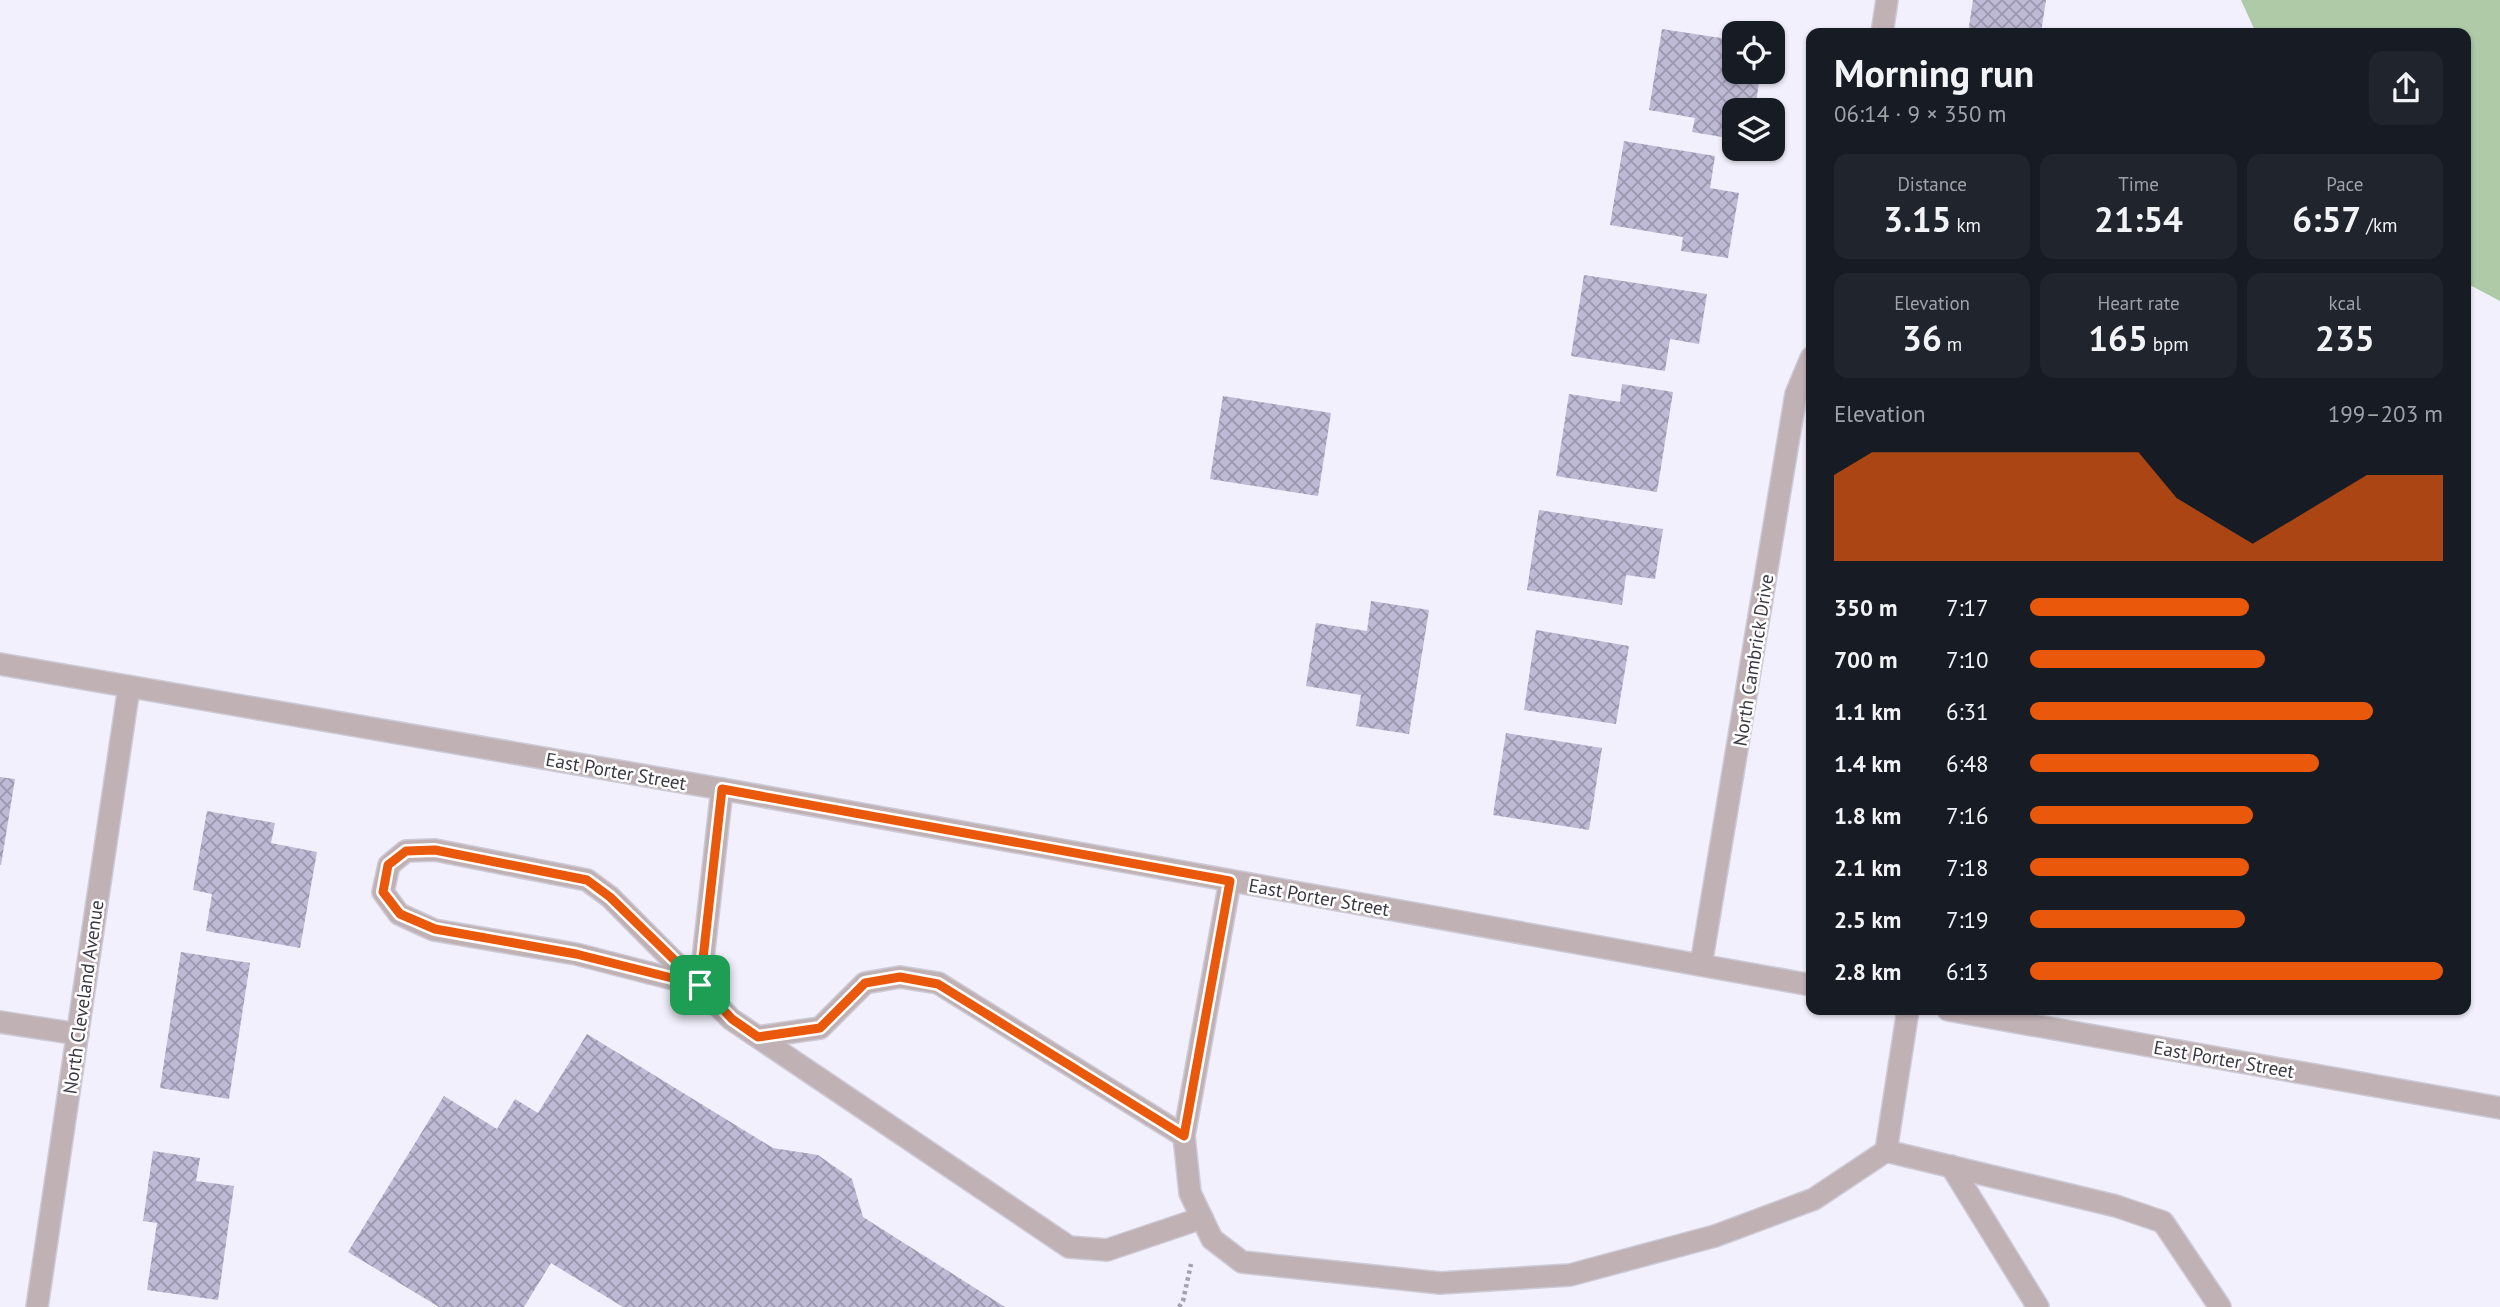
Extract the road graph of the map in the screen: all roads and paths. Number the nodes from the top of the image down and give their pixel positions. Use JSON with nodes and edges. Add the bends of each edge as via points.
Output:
{"nodes":[{"id":1,"x":1887,"y":0,"type":"edge"},
{"id":2,"x":1883,"y":28,"type":"edge"},
{"id":3,"x":1806,"y":370,"type":"edge"},
{"id":4,"x":0,"y":664,"type":"edge"},
{"id":5,"x":129,"y":687,"type":"junction"},
{"id":6,"x":722,"y":789,"type":"junction"},
{"id":7,"x":1230,"y":881,"type":"junction"},
{"id":8,"x":1702,"y":965,"type":"junction"},
{"id":9,"x":1806,"y":984,"type":"edge"},
{"id":10,"x":700,"y":985,"type":"junction"},
{"id":11,"x":1907,"y":1015,"type":"edge"},
{"id":12,"x":1976,"y":1015,"type":"edge"},
{"id":13,"x":0,"y":1022,"type":"edge"},
{"id":14,"x":78,"y":1034,"type":"junction"},
{"id":15,"x":758,"y":1037,"type":"junction"},
{"id":16,"x":2500,"y":1108,"type":"edge"},
{"id":17,"x":1184,"y":1136,"type":"junction"},
{"id":18,"x":1886,"y":1151,"type":"junction"},
{"id":19,"x":1951,"y":1166,"type":"junction"},
{"id":20,"x":1202,"y":1218,"type":"junction"},
{"id":21,"x":37,"y":1307,"type":"edge"},
{"id":22,"x":2038,"y":1307,"type":"edge"},
{"id":23,"x":2220,"y":1307,"type":"edge"}],
"edges":[{"from":1,"to":2,"type":"street"},
{"from":3,"to":8,"type":"street","name":"North Cambrick Drive","via":[[1796,394]]},
{"from":4,"to":5,"type":"street","name":"East Porter Street"},
{"from":5,"to":6,"type":"street","name":"East Porter Street"},
{"from":5,"to":14,"type":"street","name":"North Cleveland Avenue"},
{"from":6,"to":7,"type":"street","name":"East Porter Street"},
{"from":6,"to":10,"type":"street"},
{"from":7,"to":8,"type":"street","name":"East Porter Street"},
{"from":7,"to":17,"type":"street"},
{"from":8,"to":9,"type":"street","name":"East Porter Street"},
{"from":10,"to":10,"type":"street","via":[[587,880],[435,850],[406,851],[388,865],[383,892],[400,914],[435,929],[576,954]]},
{"from":10,"to":15,"type":"street","via":[[732,1019]]},
{"from":11,"to":18,"type":"street"},
{"from":12,"to":16,"type":"street","name":"East Porter Street"},
{"from":13,"to":14,"type":"street"},
{"from":14,"to":21,"type":"street","name":"North Cleveland Avenue"},
{"from":15,"to":17,"type":"street","via":[[820,1028],[865,983],[900,977],[938,984]]},
{"from":15,"to":20,"type":"street","via":[[1069,1247],[1107,1250]]},
{"from":17,"to":20,"type":"street","via":[[1190,1193]]},
{"from":18,"to":19,"type":"street"},
{"from":18,"to":20,"type":"street","via":[[1814,1199],[1715,1236],[1570,1275],[1440,1283],[1242,1262],[1212,1238]]},
{"from":19,"to":22,"type":"street"},
{"from":19,"to":23,"type":"street","via":[[2163,1222]]}]}
